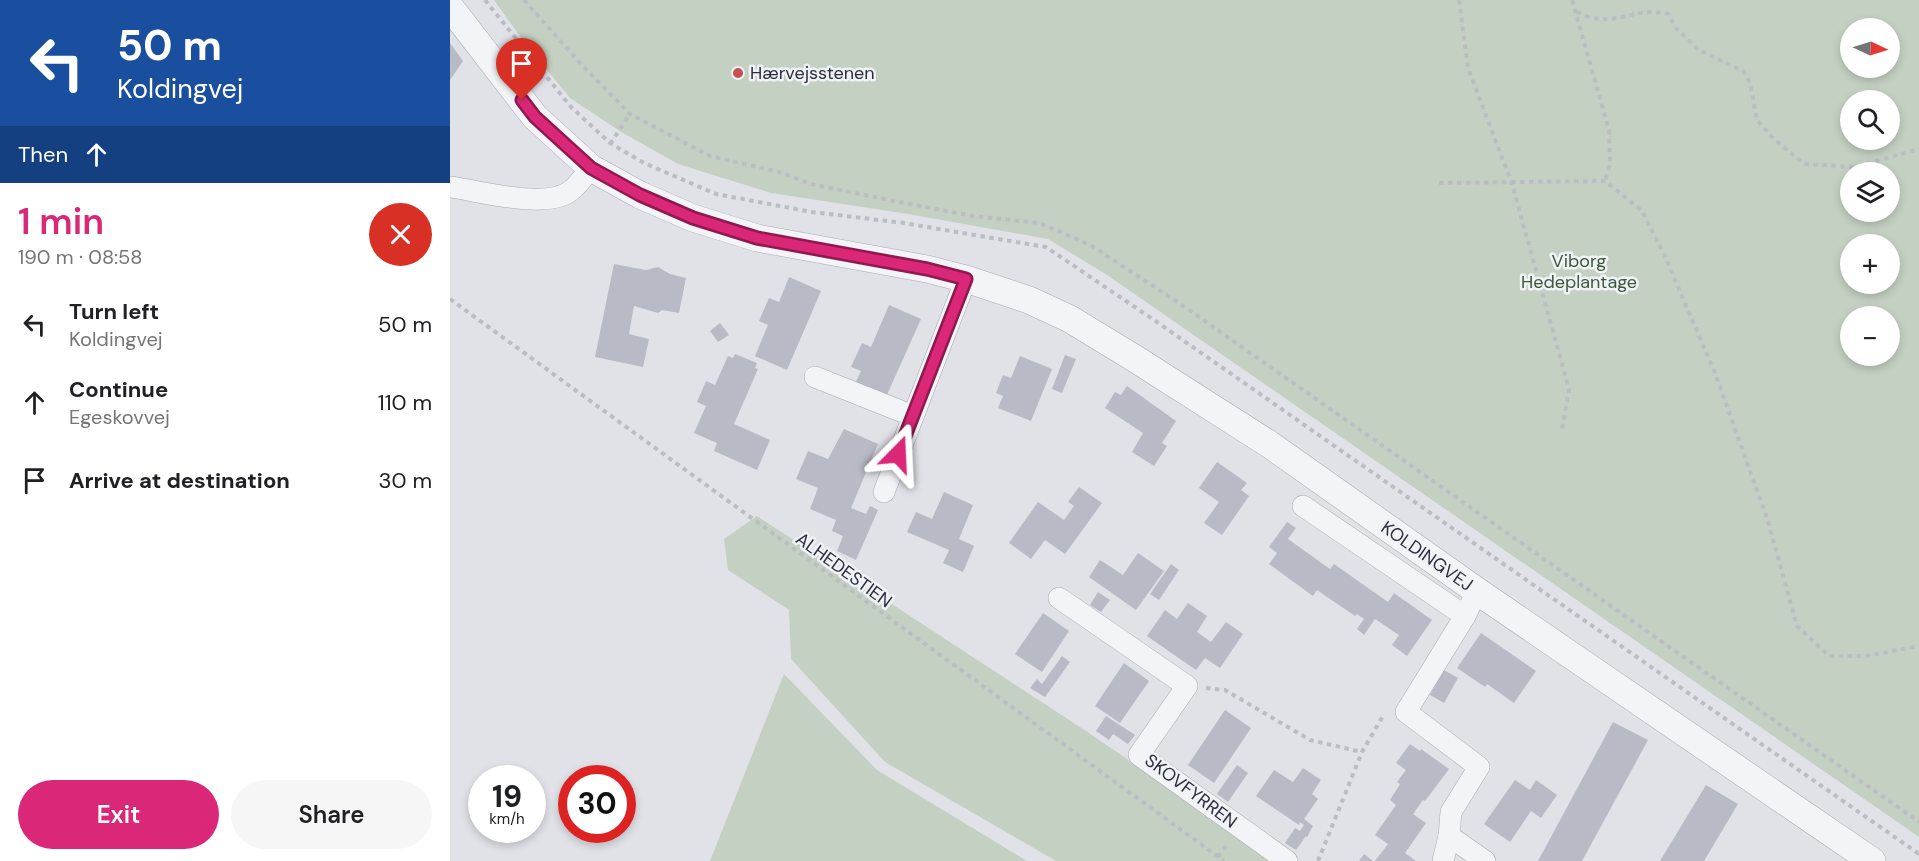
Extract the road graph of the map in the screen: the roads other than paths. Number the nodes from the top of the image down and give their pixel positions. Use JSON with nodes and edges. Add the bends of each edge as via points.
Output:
{"nodes":[{"id":1,"x":450,"y":7,"type":"edge"},
{"id":2,"x":591,"y":168,"type":"junction"},
{"id":3,"x":450,"y":187,"type":"edge"},
{"id":4,"x":966,"y":279,"type":"junction"},
{"id":5,"x":815,"y":377,"type":"dead end"},
{"id":6,"x":913,"y":416,"type":"junction"},
{"id":7,"x":884,"y":492,"type":"dead end"},
{"id":8,"x":1303,"y":506,"type":"dead end"},
{"id":9,"x":1477,"y":591,"type":"junction"},
{"id":10,"x":1059,"y":598,"type":"dead end"},
{"id":11,"x":1464,"y":616,"type":"junction"},
{"id":12,"x":1449,"y":836,"type":"junction"},
{"id":13,"x":1287,"y":861,"type":"edge"},
{"id":14,"x":1443,"y":861,"type":"edge"},
{"id":15,"x":1485,"y":861,"type":"edge"},
{"id":16,"x":1872,"y":861,"type":"edge"}],
"edges":[{"from":1,"to":2,"type":"street","name":"KOLDINGVEJ","via":[[535,117]]},
{"from":2,"to":3,"type":"street","via":[[569,192],[552,199],[532,200]]},
{"from":2,"to":4,"type":"street","name":"KOLDINGVEJ","via":[[693,218],[757,238]]},
{"from":4,"to":6,"type":"street"},
{"from":4,"to":9,"type":"street","name":"KOLDINGVEJ","via":[[1029,300],[1134,358],[1269,444]]},
{"from":5,"to":6,"type":"street"},
{"from":6,"to":7,"type":"street"},
{"from":8,"to":11,"type":"street"},
{"from":9,"to":11,"type":"street"},
{"from":9,"to":16,"type":"street","name":"KOLDINGVEJ"},
{"from":10,"to":13,"type":"street","name":"SKOVFYRREN","via":[[1186,686],[1139,755]]},
{"from":11,"to":12,"type":"street","via":[[1406,712],[1479,767],[1451,812]]},
{"from":12,"to":14,"type":"street"},
{"from":12,"to":15,"type":"street"}]}
